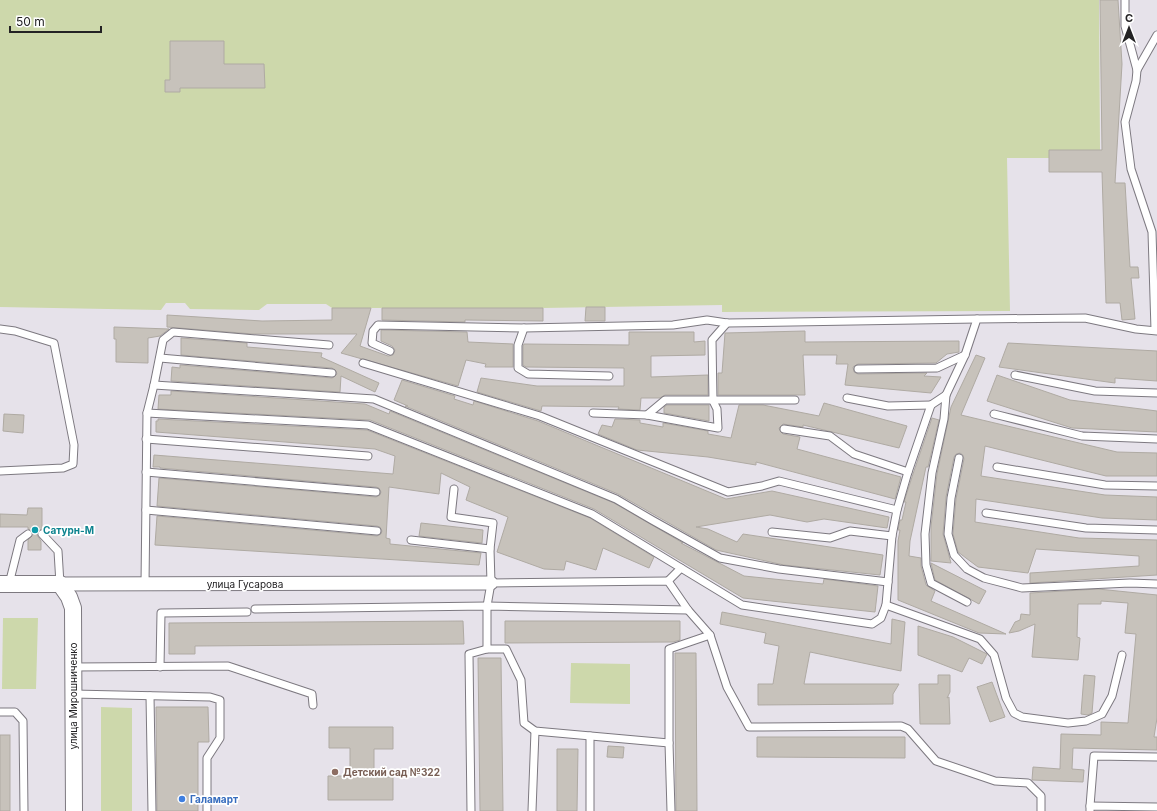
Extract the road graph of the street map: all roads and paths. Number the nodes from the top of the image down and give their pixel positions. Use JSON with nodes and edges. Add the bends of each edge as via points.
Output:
{"nodes":[{"id":1,"x":1125,"y":0,"type":"edge"},
{"id":2,"x":1157,"y":35,"type":"edge"},
{"id":3,"x":1137,"y":70,"type":"junction"},
{"id":4,"x":977,"y":319,"type":"junction"},
{"id":5,"x":727,"y":323,"type":"junction"},
{"id":6,"x":524,"y":328,"type":"junction"},
{"id":7,"x":0,"y":329,"type":"edge"},
{"id":8,"x":1156,"y":330,"type":"edge"},
{"id":9,"x":329,"y":345,"type":"dead end"},
{"id":10,"x":390,"y":351,"type":"dead end"},
{"id":11,"x":965,"y":355,"type":"junction"},
{"id":12,"x":160,"y":358,"type":"junction"},
{"id":13,"x":363,"y":362,"type":"dead end"},
{"id":14,"x":858,"y":369,"type":"dead end"},
{"id":15,"x":332,"y":373,"type":"dead end"},
{"id":16,"x":1015,"y":375,"type":"dead end"},
{"id":17,"x":609,"y":376,"type":"dead end"},
{"id":18,"x":154,"y":385,"type":"junction"},
{"id":19,"x":1157,"y":393,"type":"edge"},
{"id":20,"x":946,"y":395,"type":"junction"},
{"id":21,"x":847,"y":398,"type":"dead end"},
{"id":22,"x":795,"y":400,"type":"dead end"},
{"id":23,"x":713,"y":401,"type":"junction"},
{"id":24,"x":931,"y":405,"type":"junction"},
{"id":25,"x":593,"y":412,"type":"dead end"},
{"id":26,"x":147,"y":413,"type":"junction"},
{"id":27,"x":994,"y":414,"type":"dead end"},
{"id":28,"x":647,"y":415,"type":"junction"},
{"id":29,"x":784,"y":429,"type":"dead end"},
{"id":30,"x":146,"y":438,"type":"junction"},
{"id":31,"x":1157,"y":439,"type":"edge"},
{"id":32,"x":368,"y":456,"type":"dead end"},
{"id":33,"x":959,"y":458,"type":"dead end"},
{"id":34,"x":996,"y":467,"type":"dead end"},
{"id":35,"x":0,"y":471,"type":"edge"},
{"id":36,"x":146,"y":472,"type":"junction"},
{"id":37,"x":908,"y":472,"type":"junction"},
{"id":38,"x":1157,"y":486,"type":"edge"},
{"id":39,"x":454,"y":489,"type":"dead end"},
{"id":40,"x":376,"y":492,"type":"dead end"},
{"id":41,"x":146,"y":510,"type":"junction"},
{"id":42,"x":897,"y":510,"type":"junction"},
{"id":43,"x":986,"y":513,"type":"dead end"},
{"id":44,"x":1157,"y":530,"type":"edge"},
{"id":45,"x":377,"y":531,"type":"dead end"},
{"id":46,"x":772,"y":532,"type":"dead end"},
{"id":47,"x":28,"y":534,"type":"dead end"},
{"id":48,"x":42,"y":534,"type":"dead end"},
{"id":49,"x":892,"y":536,"type":"junction"},
{"id":50,"x":411,"y":540,"type":"dead end"},
{"id":51,"x":490,"y":549,"type":"junction"},
{"id":52,"x":681,"y":568,"type":"junction"},
{"id":53,"x":668,"y":581,"type":"junction"},
{"id":54,"x":491,"y":582,"type":"junction"},
{"id":55,"x":888,"y":582,"type":"junction"},
{"id":56,"x":5,"y":584,"type":"edge"},
{"id":57,"x":60,"y":584,"type":"junction"},
{"id":58,"x":1157,"y":584,"type":"edge"},
{"id":59,"x":145,"y":585,"type":"junction"},
{"id":60,"x":967,"y":602,"type":"dead end"},
{"id":61,"x":886,"y":605,"type":"junction"},
{"id":62,"x":487,"y":606,"type":"junction"},
{"id":63,"x":255,"y":608,"type":"dead end"},
{"id":64,"x":688,"y":610,"type":"junction"},
{"id":65,"x":247,"y":612,"type":"dead end"},
{"id":66,"x":710,"y":634,"type":"junction"},
{"id":67,"x":487,"y":649,"type":"junction"},
{"id":68,"x":1122,"y":655,"type":"dead end"},
{"id":69,"x":74,"y":667,"type":"junction"},
{"id":70,"x":160,"y":667,"type":"junction"},
{"id":71,"x":73,"y":694,"type":"junction"},
{"id":72,"x":150,"y":696,"type":"junction"},
{"id":73,"x":313,"y":704,"type":"dead end"},
{"id":74,"x":0,"y":712,"type":"edge"},
{"id":75,"x":535,"y":730,"type":"junction"},
{"id":76,"x":590,"y":736,"type":"junction"},
{"id":77,"x":669,"y":743,"type":"junction"},
{"id":78,"x":1157,"y":758,"type":"edge"},
{"id":79,"x":1157,"y":806,"type":"edge"},
{"id":80,"x":1090,"y":808,"type":"edge"},
{"id":81,"x":24,"y":811,"type":"edge"},
{"id":82,"x":74,"y":811,"type":"edge"},
{"id":83,"x":152,"y":811,"type":"edge"},
{"id":84,"x":207,"y":811,"type":"edge"},
{"id":85,"x":471,"y":811,"type":"edge"},
{"id":86,"x":532,"y":811,"type":"edge"},
{"id":87,"x":590,"y":811,"type":"edge"},
{"id":88,"x":671,"y":811,"type":"edge"},
{"id":89,"x":1040,"y":811,"type":"edge"}],
"edges":[{"from":1,"to":3,"type":"lane","via":[[1125,26]]},
{"from":2,"to":3,"type":"lane"},
{"from":3,"to":8,"type":"lane","via":[[1125,122],[1131,168],[1152,232]]},
{"from":4,"to":5,"type":"lane"},
{"from":4,"to":8,"type":"lane","via":[[1085,318],[1136,329]]},
{"from":4,"to":11,"type":"lane"},
{"from":5,"to":6,"type":"lane","via":[[708,320],[673,325]]},
{"from":5,"to":23,"type":"lane","via":[[712,340]]},
{"from":6,"to":10,"type":"lane","via":[[378,325],[373,331],[372,343]]},
{"from":6,"to":17,"type":"lane","via":[[518,345],[518,368],[528,374]]},
{"from":7,"to":35,"type":"lane","via":[[54,343],[74,445],[73,464],[63,468]]},
{"from":9,"to":12,"type":"lane","via":[[173,332],[163,340]]},
{"from":11,"to":14,"type":"lane","via":[[937,368]]},
{"from":11,"to":20,"type":"lane"},
{"from":12,"to":15,"type":"lane"},
{"from":12,"to":18,"type":"lane"},
{"from":13,"to":42,"type":"lane","via":[[540,416],[728,492],[779,481]]},
{"from":16,"to":19,"type":"lane","via":[[1095,391]]},
{"from":18,"to":26,"type":"lane"},
{"from":18,"to":55,"type":"lane","via":[[374,399],[616,499],[720,558],[779,569]]},
{"from":20,"to":24,"type":"lane"},
{"from":20,"to":60,"type":"lane","via":[[944,419],[932,473],[925,534],[926,565],[931,583]]},
{"from":21,"to":24,"type":"lane","via":[[888,406]]},
{"from":22,"to":23,"type":"lane"},
{"from":23,"to":28,"type":"lane","via":[[665,400]]},
{"from":23,"to":28,"type":"lane","via":[[717,410],[718,428]]},
{"from":24,"to":37,"type":"lane"},
{"from":25,"to":28,"type":"lane"},
{"from":26,"to":30,"type":"lane"},
{"from":26,"to":52,"type":"lane","via":[[368,425],[592,514]]},
{"from":27,"to":31,"type":"lane","via":[[1082,436]]},
{"from":29,"to":37,"type":"lane","via":[[830,436],[854,454]]},
{"from":30,"to":32,"type":"lane"},
{"from":30,"to":36,"type":"lane"},
{"from":33,"to":58,"type":"lane","via":[[951,498],[948,534],[954,555],[966,569],[984,578],[1022,588]]},
{"from":34,"to":38,"type":"lane","via":[[1105,485]]},
{"from":36,"to":40,"type":"lane"},
{"from":36,"to":41,"type":"lane"},
{"from":37,"to":42,"type":"lane"},
{"from":39,"to":51,"type":"lane","via":[[451,517],[493,523]]},
{"from":41,"to":45,"type":"lane"},
{"from":41,"to":59,"type":"lane"},
{"from":42,"to":49,"type":"lane"},
{"from":43,"to":44,"type":"lane","via":[[1086,528]]},
{"from":46,"to":49,"type":"lane","via":[[830,538],[850,532]]},
{"from":47,"to":56,"type":"lane","via":[[20,540]]},
{"from":48,"to":57,"type":"lane","via":[[58,551]]},
{"from":49,"to":55,"type":"lane"},
{"from":50,"to":51,"type":"lane"},
{"from":51,"to":54,"type":"lane"},
{"from":52,"to":53,"type":"lane"},
{"from":52,"to":61,"type":"lane","via":[[742,605],[872,624],[881,618]]},
{"from":53,"to":54,"type":"lane"},
{"from":53,"to":64,"type":"lane"},
{"from":54,"to":59,"type":"street","name":"улица Гусарова"},
{"from":54,"to":62,"type":"lane"},
{"from":55,"to":61,"type":"lane"},
{"from":56,"to":57,"type":"street","name":"улица Гусарова"},
{"from":57,"to":59,"type":"street","name":"улица Гусарова"},
{"from":57,"to":69,"type":"street","name":"улица Мирошниченко","via":[[73,608]]},
{"from":61,"to":68,"type":"lane","via":[[980,639],[994,655],[1006,698],[1014,713],[1022,717],[1068,723],[1086,721],[1102,714],[1112,696]]},
{"from":62,"to":63,"type":"lane"},
{"from":62,"to":64,"type":"lane"},
{"from":62,"to":67,"type":"lane"},
{"from":64,"to":66,"type":"lane"},
{"from":65,"to":70,"type":"lane","via":[[160,613]]},
{"from":66,"to":77,"type":"lane","via":[[669,649]]},
{"from":66,"to":89,"type":"lane","via":[[727,687],[749,727],[901,726],[908,729],[936,761],[995,781],[1028,783],[1041,796]]},
{"from":67,"to":75,"type":"lane","via":[[506,649],[521,680],[524,723]]},
{"from":67,"to":85,"type":"lane","via":[[469,654]]},
{"from":69,"to":70,"type":"lane"},
{"from":69,"to":71,"type":"street","name":"улица Мирошниченко"},
{"from":70,"to":73,"type":"lane","via":[[228,666],[312,694]]},
{"from":71,"to":72,"type":"lane"},
{"from":71,"to":82,"type":"street","name":"улица Мирошниченко"},
{"from":72,"to":83,"type":"lane"},
{"from":72,"to":84,"type":"lane","via":[[210,697],[220,700],[220,738],[207,758]]},
{"from":74,"to":81,"type":"lane","via":[[15,712],[23,722]]},
{"from":75,"to":76,"type":"lane"},
{"from":75,"to":86,"type":"lane"},
{"from":76,"to":77,"type":"lane"},
{"from":76,"to":87,"type":"lane"},
{"from":77,"to":88,"type":"lane"},
{"from":78,"to":80,"type":"lane","via":[[1094,756]]},
{"from":79,"to":80,"type":"lane"}]}
